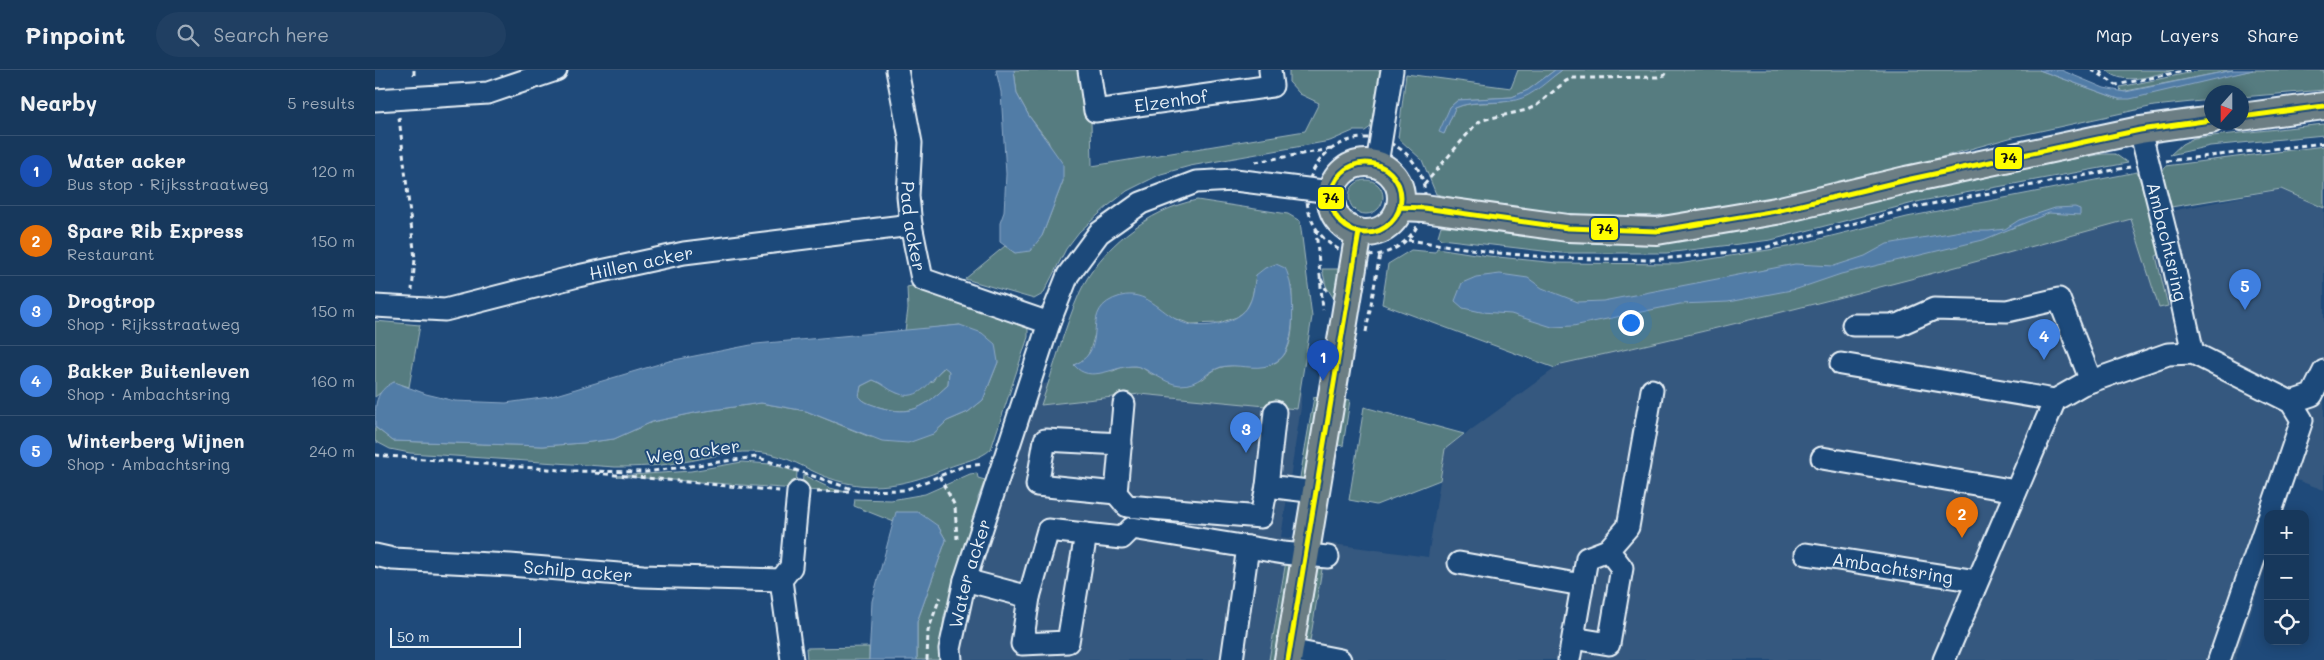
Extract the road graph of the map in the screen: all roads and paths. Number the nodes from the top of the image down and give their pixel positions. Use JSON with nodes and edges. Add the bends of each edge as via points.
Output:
{"nodes":[{"id":1,"x":556,"y":70,"type":"edge"},
{"id":2,"x":897,"y":70,"type":"edge"},
{"id":3,"x":1089,"y":70,"type":"edge"},
{"id":4,"x":1270,"y":70,"type":"edge"},
{"id":5,"x":1393,"y":70,"type":"edge"},
{"id":6,"x":1667,"y":70,"type":"edge"},
{"id":7,"x":2091,"y":70,"type":"edge"},
{"id":8,"x":2100,"y":70,"type":"edge"},
{"id":9,"x":2189,"y":70,"type":"edge"},
{"id":10,"x":2109,"y":81,"type":"junction"},
{"id":11,"x":397,"y":98,"type":"junction"},
{"id":12,"x":375,"y":100,"type":"edge"},
{"id":13,"x":2324,"y":106,"type":"edge"},
{"id":14,"x":2249,"y":116,"type":"edge"},
{"id":15,"x":2204,"y":121,"type":"edge"},
{"id":16,"x":2140,"y":130,"type":"junction"},
{"id":17,"x":1331,"y":149,"type":"dead end"},
{"id":18,"x":1245,"y":164,"type":"dead end"},
{"id":19,"x":1377,"y":164,"type":"junction"},
{"id":20,"x":1424,"y":185,"type":"dead end"},
{"id":21,"x":1331,"y":192,"type":"junction"},
{"id":22,"x":1400,"y":207,"type":"junction"},
{"id":23,"x":911,"y":225,"type":"junction"},
{"id":24,"x":1316,"y":229,"type":"dead end"},
{"id":25,"x":1359,"y":232,"type":"junction"},
{"id":26,"x":375,"y":306,"type":"edge"},
{"id":27,"x":411,"y":308,"type":"junction"},
{"id":28,"x":1323,"y":312,"type":"dead end"},
{"id":29,"x":1049,"y":323,"type":"junction"},
{"id":30,"x":1853,"y":325,"type":"dead end"},
{"id":31,"x":2193,"y":353,"type":"junction"},
{"id":32,"x":1841,"y":364,"type":"dead end"},
{"id":33,"x":2324,"y":371,"type":"edge"},
{"id":34,"x":2091,"y":381,"type":"junction"},
{"id":35,"x":1652,"y":390,"type":"dead end"},
{"id":36,"x":2055,"y":400,"type":"junction"},
{"id":37,"x":2291,"y":402,"type":"junction"},
{"id":38,"x":1124,"y":404,"type":"dead end"},
{"id":39,"x":1275,"y":412,"type":"dead end"},
{"id":40,"x":1121,"y":444,"type":"junction"},
{"id":41,"x":1043,"y":452,"type":"junction"},
{"id":42,"x":1007,"y":453,"type":"junction"},
{"id":43,"x":375,"y":455,"type":"edge"},
{"id":44,"x":1822,"y":458,"type":"dead end"},
{"id":45,"x":572,"y":471,"type":"junction"},
{"id":46,"x":939,"y":476,"type":"junction"},
{"id":47,"x":1267,"y":486,"type":"junction"},
{"id":48,"x":858,"y":491,"type":"junction"},
{"id":49,"x":2016,"y":491,"type":"junction"},
{"id":50,"x":798,"y":492,"type":"junction"},
{"id":51,"x":1116,"y":492,"type":"junction"},
{"id":52,"x":1316,"y":492,"type":"junction"},
{"id":53,"x":2271,"y":510,"type":"edge"},
{"id":54,"x":2264,"y":531,"type":"edge"},
{"id":55,"x":1086,"y":534,"type":"junction"},
{"id":56,"x":957,"y":542,"type":"dead end"},
{"id":57,"x":1248,"y":547,"type":"junction"},
{"id":58,"x":1608,"y":550,"type":"junction"},
{"id":59,"x":1806,"y":554,"type":"dead end"},
{"id":60,"x":375,"y":555,"type":"edge"},
{"id":61,"x":1317,"y":556,"type":"junction"},
{"id":62,"x":1459,"y":563,"type":"dead end"},
{"id":63,"x":781,"y":580,"type":"junction"},
{"id":64,"x":965,"y":580,"type":"junction"},
{"id":65,"x":1977,"y":581,"type":"junction"},
{"id":66,"x":1582,"y":585,"type":"junction"},
{"id":67,"x":941,"y":596,"type":"dead end"},
{"id":68,"x":1029,"y":597,"type":"junction"},
{"id":69,"x":1573,"y":638,"type":"junction"},
{"id":70,"x":1289,"y":655,"type":"edge"},
{"id":71,"x":792,"y":660,"type":"edge"},
{"id":72,"x":927,"y":660,"type":"edge"},
{"id":73,"x":951,"y":660,"type":"edge"},
{"id":74,"x":1231,"y":660,"type":"edge"},
{"id":75,"x":1340,"y":660,"type":"edge"},
{"id":76,"x":1569,"y":660,"type":"edge"},
{"id":77,"x":1944,"y":660,"type":"edge"},
{"id":78,"x":2219,"y":660,"type":"edge"}],
"edges":[{"from":1,"to":11,"type":"street","via":[[488,93]]},
{"from":2,"to":23,"type":"street","name":"Pad acker","via":[[911,143],[908,196]]},
{"from":3,"to":4,"type":"street","name":"Elzenhof","via":[[1095,111],[1272,86]]},
{"from":5,"to":19,"type":"street"},
{"from":6,"to":20,"type":"path","via":[[1665,75],[1658,77],[1573,78],[1527,110],[1482,120]]},
{"from":7,"to":10,"type":"path"},
{"from":8,"to":10,"type":"path"},
{"from":9,"to":10,"type":"path","via":[[2116,85]]},
{"from":11,"to":12,"type":"street"},
{"from":11,"to":27,"type":"path","via":[[415,259]]},
{"from":13,"to":14,"type":"main road"},
{"from":15,"to":16,"type":"main road"},
{"from":16,"to":22,"type":"main road","via":[[1776,211],[1657,232],[1568,228]]},
{"from":16,"to":31,"type":"street","name":"Ambachtsring"},
{"from":17,"to":18,"type":"path"},
{"from":19,"to":21,"type":"main road","via":[[1362,163],[1348,168],[1337,178]]},
{"from":19,"to":22,"type":"main road","via":[[1390,172],[1399,184]]},
{"from":21,"to":25,"type":"main road","via":[[1331,203],[1341,222]]},
{"from":21,"to":29,"type":"street","name":"Water acker","via":[[1235,180],[1196,182],[1141,203],[1099,233],[1069,275]]},
{"from":22,"to":25,"type":"main road","via":[[1385,228]]},
{"from":23,"to":27,"type":"street","name":"Hillen acker","via":[[684,252],[445,310]]},
{"from":23,"to":29,"type":"street","name":"Pad acker","via":[[922,279]]},
{"from":24,"to":28,"type":"path"},
{"from":25,"to":52,"type":"main road"},
{"from":26,"to":27,"type":"street","name":"Hillen acker"},
{"from":29,"to":42,"type":"street","name":"Water acker"},
{"from":30,"to":34,"type":"street","via":[[1898,325],[1934,309],[2007,311],[2059,299]]},
{"from":31,"to":34,"type":"street","via":[[2168,354]]},
{"from":31,"to":37,"type":"street"},
{"from":32,"to":36,"type":"street"},
{"from":33,"to":37,"type":"street","via":[[2312,395]]},
{"from":34,"to":36,"type":"street"},
{"from":35,"to":58,"type":"street","via":[[1628,527]]},
{"from":36,"to":49,"type":"street","name":"Ambachtsring"},
{"from":37,"to":53,"type":"street","via":[[2302,420]]},
{"from":38,"to":40,"type":"street"},
{"from":39,"to":47,"type":"street"},
{"from":40,"to":41,"type":"street","via":[[1045,440]]},
{"from":40,"to":51,"type":"street"},
{"from":41,"to":42,"type":"street"},
{"from":41,"to":51,"type":"street","via":[[1037,485]]},
{"from":42,"to":46,"type":"path","name":"Weg acker"},
{"from":42,"to":64,"type":"street","name":"Water acker"},
{"from":43,"to":45,"type":"path","name":"Weg acker"},
{"from":44,"to":49,"type":"street"},
{"from":45,"to":48,"type":"path","name":"Weg acker","via":[[646,472],[756,457]]},
{"from":45,"to":50,"type":"path"},
{"from":46,"to":48,"type":"path","name":"Weg acker","via":[[905,490]]},
{"from":46,"to":56,"type":"path","via":[[955,506]]},
{"from":47,"to":51,"type":"street","via":[[1261,517],[1127,506]]},
{"from":47,"to":52,"type":"street"},
{"from":48,"to":50,"type":"path"},
{"from":49,"to":65,"type":"street","name":"Ambachtsring"},
{"from":50,"to":63,"type":"street","via":[[791,567]]},
{"from":52,"to":61,"type":"main road"},
{"from":54,"to":78,"type":"street"},
{"from":55,"to":57,"type":"street","via":[[1123,538],[1132,528]]},
{"from":55,"to":68,"type":"street","via":[[1048,530]]},
{"from":55,"to":68,"type":"street","via":[[1069,642],[1022,644]]},
{"from":57,"to":61,"type":"street"},
{"from":57,"to":74,"type":"street"},
{"from":58,"to":66,"type":"street","via":[[1587,558]]},
{"from":58,"to":69,"type":"street","via":[[1622,568],[1609,644]]},
{"from":59,"to":65,"type":"street","name":"Ambachtsring"},
{"from":60,"to":63,"type":"street","name":"Schilp acker","via":[[393,560],[643,576]]},
{"from":61,"to":70,"type":"main road"},
{"from":62,"to":66,"type":"street"},
{"from":63,"to":71,"type":"street"},
{"from":64,"to":68,"type":"street"},
{"from":64,"to":73,"type":"street","name":"Water acker","via":[[949,649]]},
{"from":65,"to":77,"type":"street","name":"Ambachtsring"},
{"from":66,"to":69,"type":"street"},
{"from":67,"to":72,"type":"path","via":[[928,631]]},
{"from":69,"to":76,"type":"street"},
{"from":70,"to":75,"type":"street"}]}
